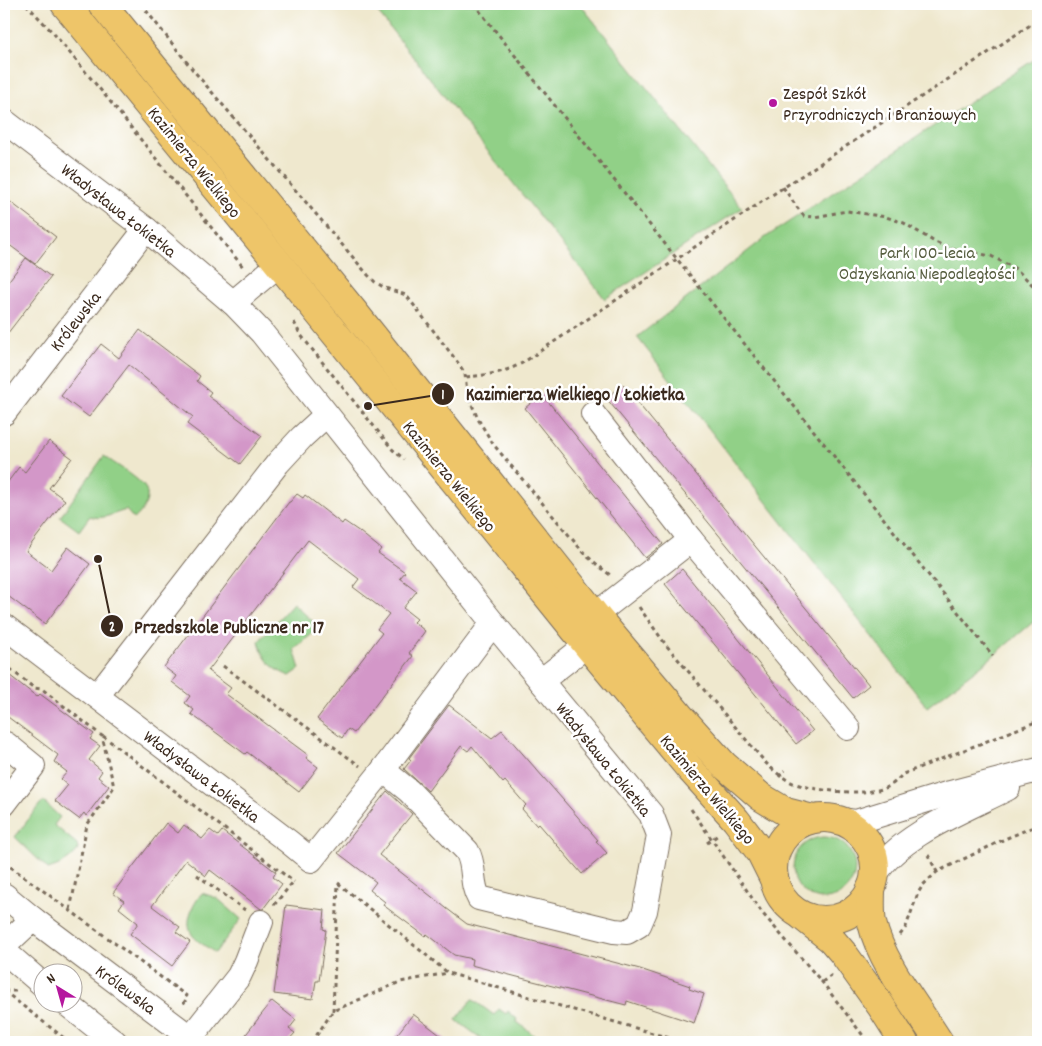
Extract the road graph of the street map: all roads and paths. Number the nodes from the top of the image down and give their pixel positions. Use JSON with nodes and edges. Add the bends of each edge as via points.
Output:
{"nodes":[{"id":1,"x":26,"y":4,"type":"edge"},
{"id":2,"x":65,"y":4,"type":"edge"},
{"id":3,"x":102,"y":4,"type":"edge"},
{"id":4,"x":141,"y":4,"type":"edge"},
{"id":5,"x":474,"y":4,"type":"edge"},
{"id":6,"x":1038,"y":20,"type":"edge"},
{"id":7,"x":4,"y":121,"type":"edge"},
{"id":8,"x":783,"y":187,"type":"junction"},
{"id":9,"x":146,"y":230,"type":"junction"},
{"id":10,"x":677,"y":259,"type":"junction"},
{"id":11,"x":279,"y":264,"type":"junction"},
{"id":12,"x":256,"y":283,"type":"junction"},
{"id":13,"x":1038,"y":290,"type":"edge"},
{"id":14,"x":232,"y":303,"type":"junction"},
{"id":15,"x":466,"y":377,"type":"junction"},
{"id":16,"x":4,"y":413,"type":"edge"},
{"id":17,"x":593,"y":414,"type":"dead end"},
{"id":18,"x":326,"y":415,"type":"junction"},
{"id":19,"x":691,"y":540,"type":"junction"},
{"id":20,"x":628,"y":590,"type":"junction"},
{"id":21,"x":595,"y":615,"type":"junction"},
{"id":22,"x":493,"y":623,"type":"junction"},
{"id":23,"x":4,"y":626,"type":"edge"},
{"id":24,"x":588,"y":645,"type":"junction"},
{"id":25,"x":993,"y":656,"type":"dead end"},
{"id":26,"x":4,"y":664,"type":"edge"},
{"id":27,"x":223,"y":666,"type":"dead end"},
{"id":28,"x":541,"y":681,"type":"junction"},
{"id":29,"x":97,"y":696,"type":"junction"},
{"id":30,"x":1038,"y":721,"type":"edge"},
{"id":31,"x":848,"y":728,"type":"dead end"},
{"id":32,"x":102,"y":736,"type":"junction"},
{"id":33,"x":6,"y":744,"type":"dead end"},
{"id":34,"x":784,"y":770,"type":"dead end"},
{"id":35,"x":1038,"y":770,"type":"edge"},
{"id":36,"x":379,"y":774,"type":"junction"},
{"id":37,"x":780,"y":776,"type":"junction"},
{"id":38,"x":4,"y":804,"type":"edge"},
{"id":39,"x":826,"y":819,"type":"junction"},
{"id":40,"x":1038,"y":825,"type":"edge"},
{"id":41,"x":311,"y":860,"type":"junction"},
{"id":42,"x":4,"y":862,"type":"edge"},
{"id":43,"x":937,"y":872,"type":"dead end"},
{"id":44,"x":197,"y":875,"type":"dead end"},
{"id":45,"x":775,"y":881,"type":"junction"},
{"id":46,"x":294,"y":882,"type":"junction"},
{"id":47,"x":873,"y":882,"type":"junction"},
{"id":48,"x":4,"y":895,"type":"edge"},
{"id":49,"x":70,"y":910,"type":"junction"},
{"id":50,"x":799,"y":913,"type":"junction"},
{"id":51,"x":33,"y":919,"type":"junction"},
{"id":52,"x":261,"y":922,"type":"junction"},
{"id":53,"x":4,"y":946,"type":"edge"},
{"id":54,"x":4,"y":951,"type":"edge"},
{"id":55,"x":448,"y":973,"type":"junction"},
{"id":56,"x":32,"y":975,"type":"edge"},
{"id":57,"x":4,"y":991,"type":"edge"},
{"id":58,"x":333,"y":1011,"type":"junction"},
{"id":59,"x":79,"y":1014,"type":"edge"},
{"id":60,"x":169,"y":1020,"type":"junction"},
{"id":61,"x":189,"y":1040,"type":"edge"},
{"id":62,"x":70,"y":1042,"type":"edge"},
{"id":63,"x":115,"y":1042,"type":"edge"},
{"id":64,"x":312,"y":1042,"type":"edge"},
{"id":65,"x":683,"y":1042,"type":"edge"},
{"id":66,"x":904,"y":1042,"type":"edge"},
{"id":67,"x":939,"y":1042,"type":"edge"}],
"edges":[{"from":1,"to":12,"type":"path"},
{"from":2,"to":11,"type":"main road","name":"Kazimierza Wielkiego"},
{"from":3,"to":21,"type":"main road","name":"Kazimierza Wielkiego","via":[[354,312]]},
{"from":4,"to":15,"type":"path","via":[[193,70],[368,275],[385,288],[406,295]]},
{"from":5,"to":10,"type":"path"},
{"from":6,"to":8,"type":"path"},
{"from":7,"to":9,"type":"street","name":"Władysława Łokietka"},
{"from":8,"to":10,"type":"path"},
{"from":8,"to":13,"type":"path","via":[[804,216],[847,211],[886,217],[904,223],[946,247],[997,258],[1016,269]]},
{"from":9,"to":14,"type":"street","name":"Władysława Łokietka"},
{"from":9,"to":16,"type":"street","name":"Królewska"},
{"from":10,"to":15,"type":"path","via":[[512,369]]},
{"from":10,"to":25,"type":"path"},
{"from":11,"to":12,"type":"street"},
{"from":11,"to":24,"type":"main road","name":"Kazimierza Wielkiego"},
{"from":12,"to":14,"type":"street"},
{"from":14,"to":18,"type":"street","name":"Władysława Łokietka","via":[[262,333]]},
{"from":15,"to":20,"type":"path","via":[[467,393],[493,444],[588,557]]},
{"from":17,"to":19,"type":"street"},
{"from":18,"to":22,"type":"street","name":"Władysława Łokietka"},
{"from":18,"to":29,"type":"street","via":[[278,463]]},
{"from":19,"to":20,"type":"street"},
{"from":19,"to":31,"type":"street"},
{"from":20,"to":21,"type":"street"},
{"from":20,"to":37,"type":"path","via":[[666,645]]},
{"from":21,"to":39,"type":"main road","name":"Kazimierza Wielkiego","via":[[685,722],[736,776],[762,798],[786,812]]},
{"from":22,"to":28,"type":"street","name":"Władysława Łokietka"},
{"from":22,"to":36,"type":"street"},
{"from":23,"to":29,"type":"street","name":"Władysława Łokietka"},
{"from":24,"to":28,"type":"street"},
{"from":24,"to":45,"type":"main road","name":"Kazimierza Wielkiego","via":[[749,835]]},
{"from":26,"to":32,"type":"path"},
{"from":27,"to":36,"type":"path"},
{"from":28,"to":36,"type":"street","name":"Władysława Łokietka","via":[[651,814],[659,835],[645,911],[639,925],[627,932],[479,898],[474,890],[472,860],[467,851],[409,791]]},
{"from":29,"to":41,"type":"street","name":"Władysława Łokietka"},
{"from":30,"to":37,"type":"path","via":[[903,774],[891,785],[871,791],[831,790],[793,783]]},
{"from":32,"to":46,"type":"path"},
{"from":32,"to":49,"type":"path","via":[[114,788],[87,826]]},
{"from":33,"to":38,"type":"street","via":[[33,766]]},
{"from":34,"to":37,"type":"path"},
{"from":35,"to":39,"type":"street","via":[[856,822]]},
{"from":35,"to":47,"type":"street","via":[[924,830],[881,864]]},
{"from":36,"to":41,"type":"street"},
{"from":39,"to":45,"type":"main road","via":[[800,824],[789,832],[775,855]]},
{"from":39,"to":47,"type":"main road","via":[[851,826],[862,835],[874,860]]},
{"from":40,"to":43,"type":"path"},
{"from":41,"to":46,"type":"path"},
{"from":42,"to":49,"type":"path"},
{"from":44,"to":52,"type":"path"},
{"from":45,"to":50,"type":"main road","via":[[788,905]]},
{"from":46,"to":52,"type":"path"},
{"from":47,"to":50,"type":"main road","via":[[864,901],[841,917],[827,920]]},
{"from":47,"to":67,"type":"main road","via":[[870,909],[880,945],[902,986]]},
{"from":48,"to":51,"type":"street","name":"Królewska"},
{"from":49,"to":60,"type":"path","via":[[188,997]]},
{"from":50,"to":66,"type":"main road","via":[[844,953]]},
{"from":51,"to":53,"type":"street"},
{"from":51,"to":60,"type":"street","name":"Królewska"},
{"from":52,"to":61,"type":"street","via":[[239,976]]},
{"from":54,"to":56,"type":"street"},
{"from":55,"to":58,"type":"path","via":[[400,982]]},
{"from":55,"to":58,"type":"path","via":[[338,883]]},
{"from":55,"to":65,"type":"path"},
{"from":57,"to":62,"type":"path"},
{"from":58,"to":64,"type":"path"},
{"from":59,"to":63,"type":"street"},
{"from":60,"to":61,"type":"street","name":"Królewska"}]}
